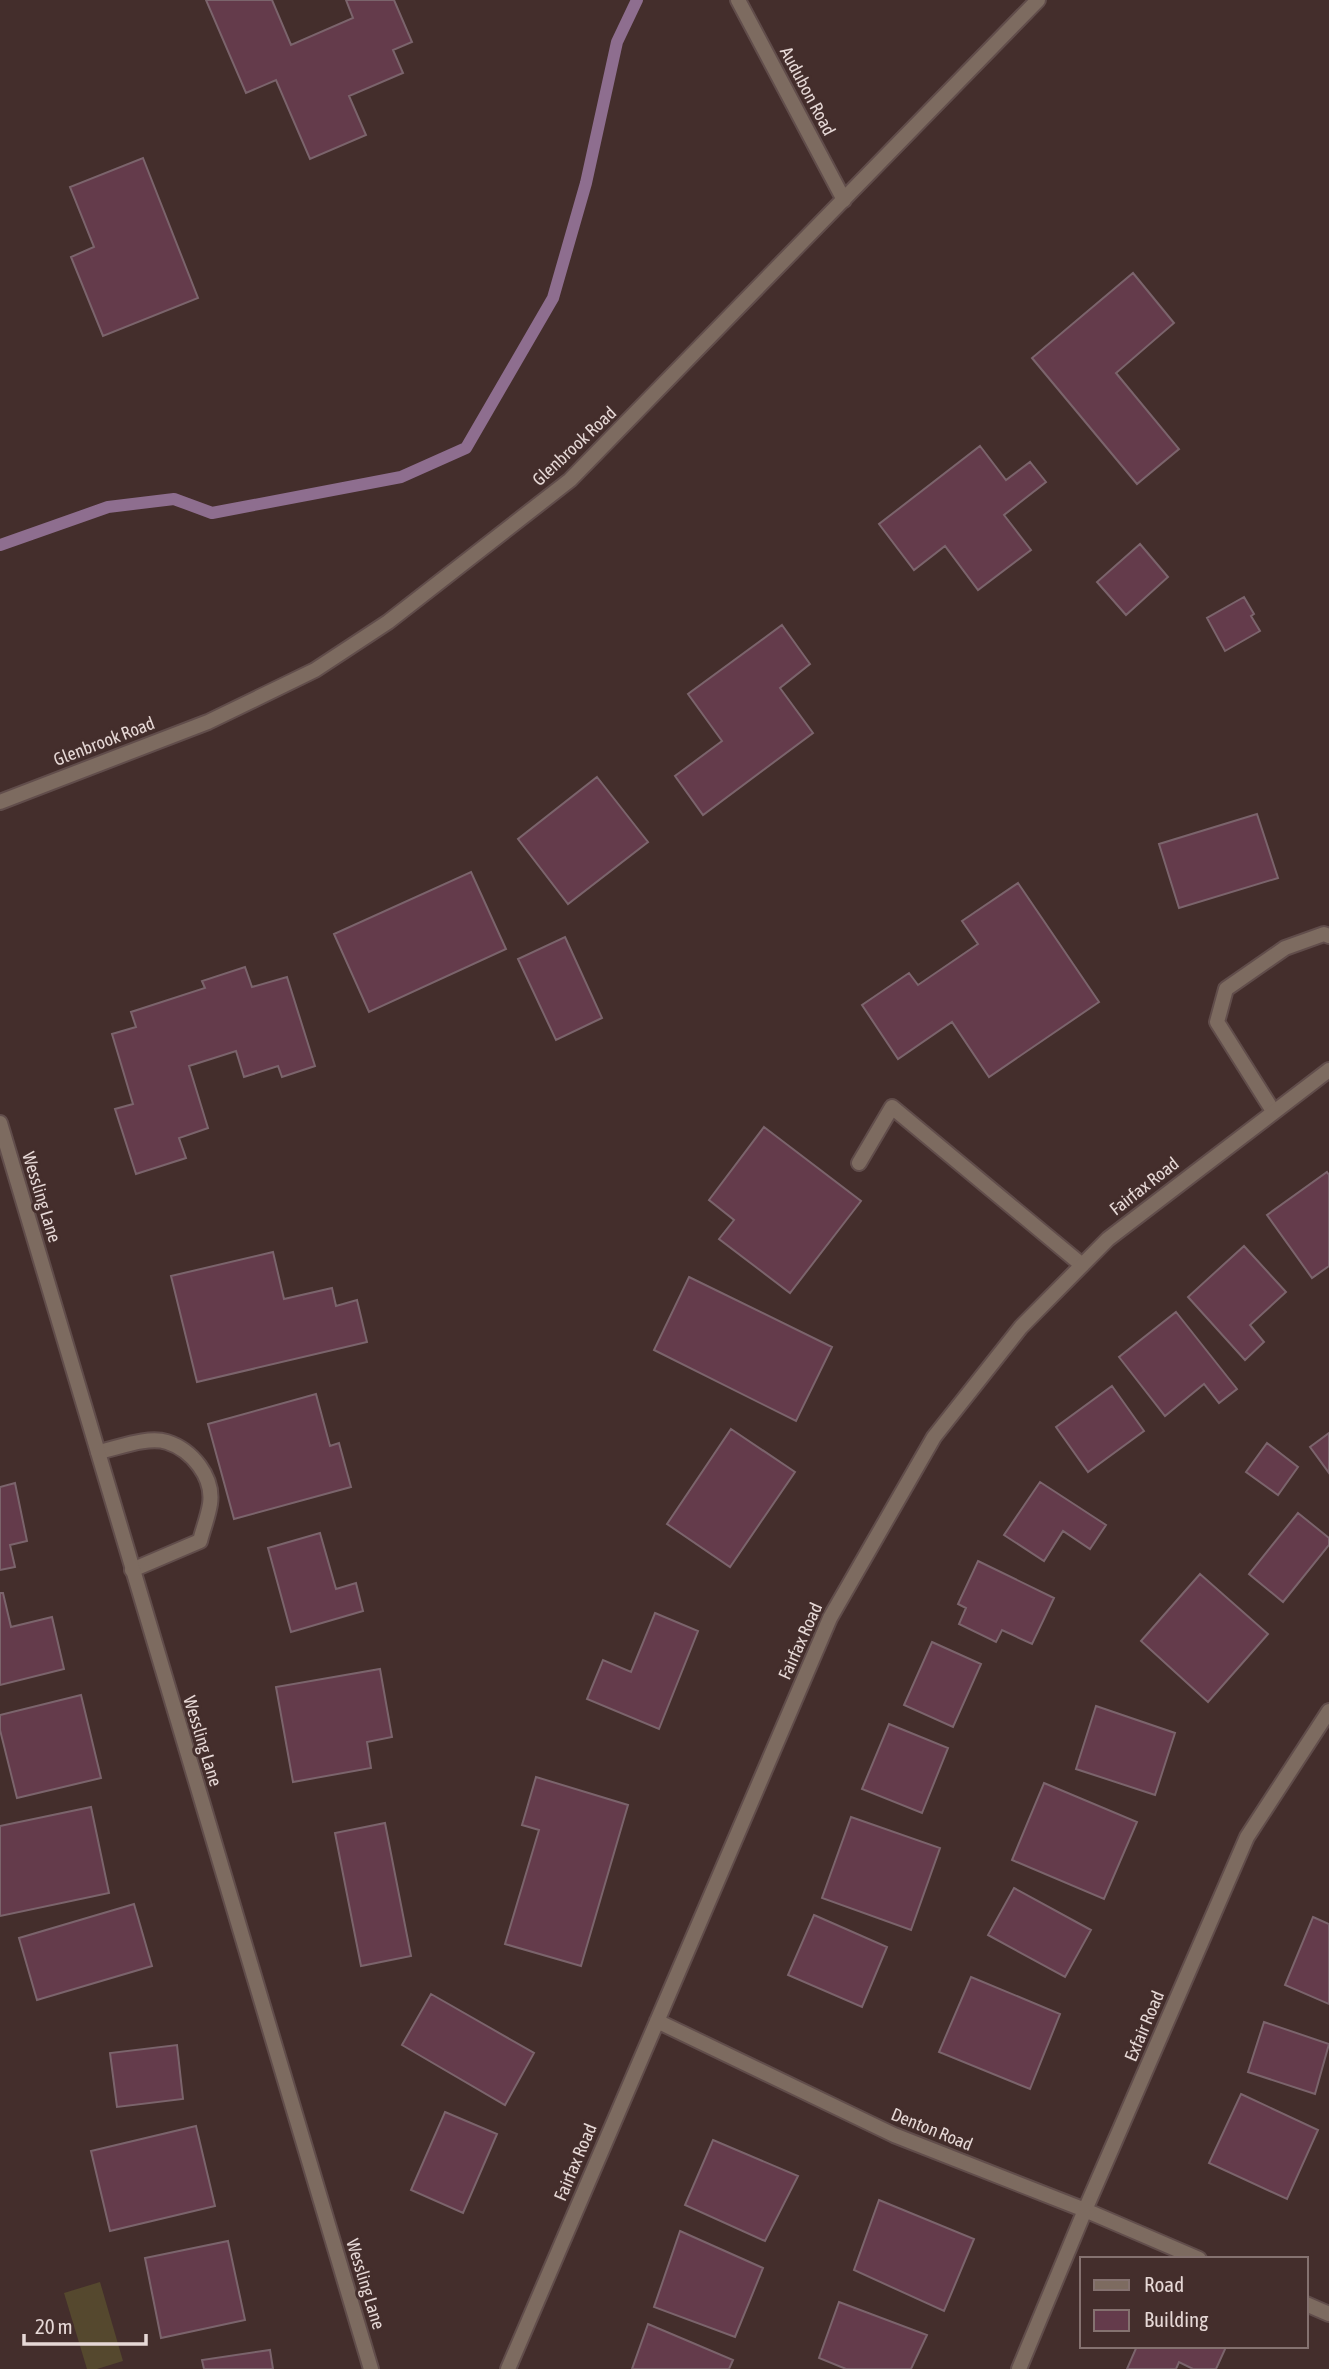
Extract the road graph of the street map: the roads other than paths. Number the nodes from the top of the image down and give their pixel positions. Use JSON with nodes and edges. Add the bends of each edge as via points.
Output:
{"nodes":[{"id":1,"x":738,"y":0,"type":"edge"},
{"id":2,"x":1038,"y":0,"type":"edge"},
{"id":3,"x":844,"y":200,"type":"junction"},
{"id":4,"x":0,"y":803,"type":"edge"},
{"id":5,"x":1329,"y":936,"type":"edge"},
{"id":6,"x":1329,"y":1070,"type":"edge"},
{"id":7,"x":1273,"y":1111,"type":"junction"},
{"id":8,"x":0,"y":1123,"type":"edge"},
{"id":9,"x":859,"y":1163,"type":"dead end"},
{"id":10,"x":1082,"y":1265,"type":"junction"},
{"id":11,"x":98,"y":1452,"type":"junction"},
{"id":12,"x":132,"y":1570,"type":"junction"},
{"id":13,"x":1329,"y":1711,"type":"edge"},
{"id":14,"x":657,"y":2021,"type":"junction"},
{"id":15,"x":1085,"y":2210,"type":"junction"},
{"id":16,"x":1194,"y":2257,"type":"edge"},
{"id":17,"x":1308,"y":2306,"type":"edge"},
{"id":18,"x":1329,"y":2314,"type":"edge"},
{"id":19,"x":371,"y":2369,"type":"edge"},
{"id":20,"x":508,"y":2369,"type":"edge"},
{"id":21,"x":1019,"y":2369,"type":"edge"}],
"edges":[{"from":1,"to":3,"type":"street","name":"Audubon Road"},
{"from":2,"to":3,"type":"street","name":"Glenbrook Road"},
{"from":3,"to":4,"type":"street","name":"Glenbrook Road","via":[[570,480],[388,622],[315,670],[208,722]]},
{"from":5,"to":7,"type":"street","via":[[1285,948],[1226,989],[1217,1022]]},
{"from":6,"to":7,"type":"street","name":"Fairfax Road"},
{"from":7,"to":10,"type":"street","name":"Fairfax Road","via":[[1108,1239]]},
{"from":8,"to":11,"type":"street","name":"Wessling Lane"},
{"from":9,"to":10,"type":"street","via":[[892,1107]]},
{"from":10,"to":14,"type":"street","name":"Fairfax Road","via":[[1021,1327],[934,1437],[830,1618]]},
{"from":11,"to":12,"type":"street","name":"Wessling Lane"},
{"from":11,"to":12,"type":"street","via":[[166,1441],[192,1455],[205,1475],[211,1502],[200,1541]]},
{"from":12,"to":19,"type":"street","name":"Wessling Lane"},
{"from":13,"to":15,"type":"street","name":"Exfair Road","via":[[1247,1838]]},
{"from":14,"to":15,"type":"street","name":"Denton Road","via":[[894,2135]]},
{"from":14,"to":20,"type":"street","name":"Fairfax Road"},
{"from":15,"to":16,"type":"street","name":"Denton Road"},
{"from":15,"to":21,"type":"street","name":"Exfair Road"},
{"from":17,"to":18,"type":"street"}]}
